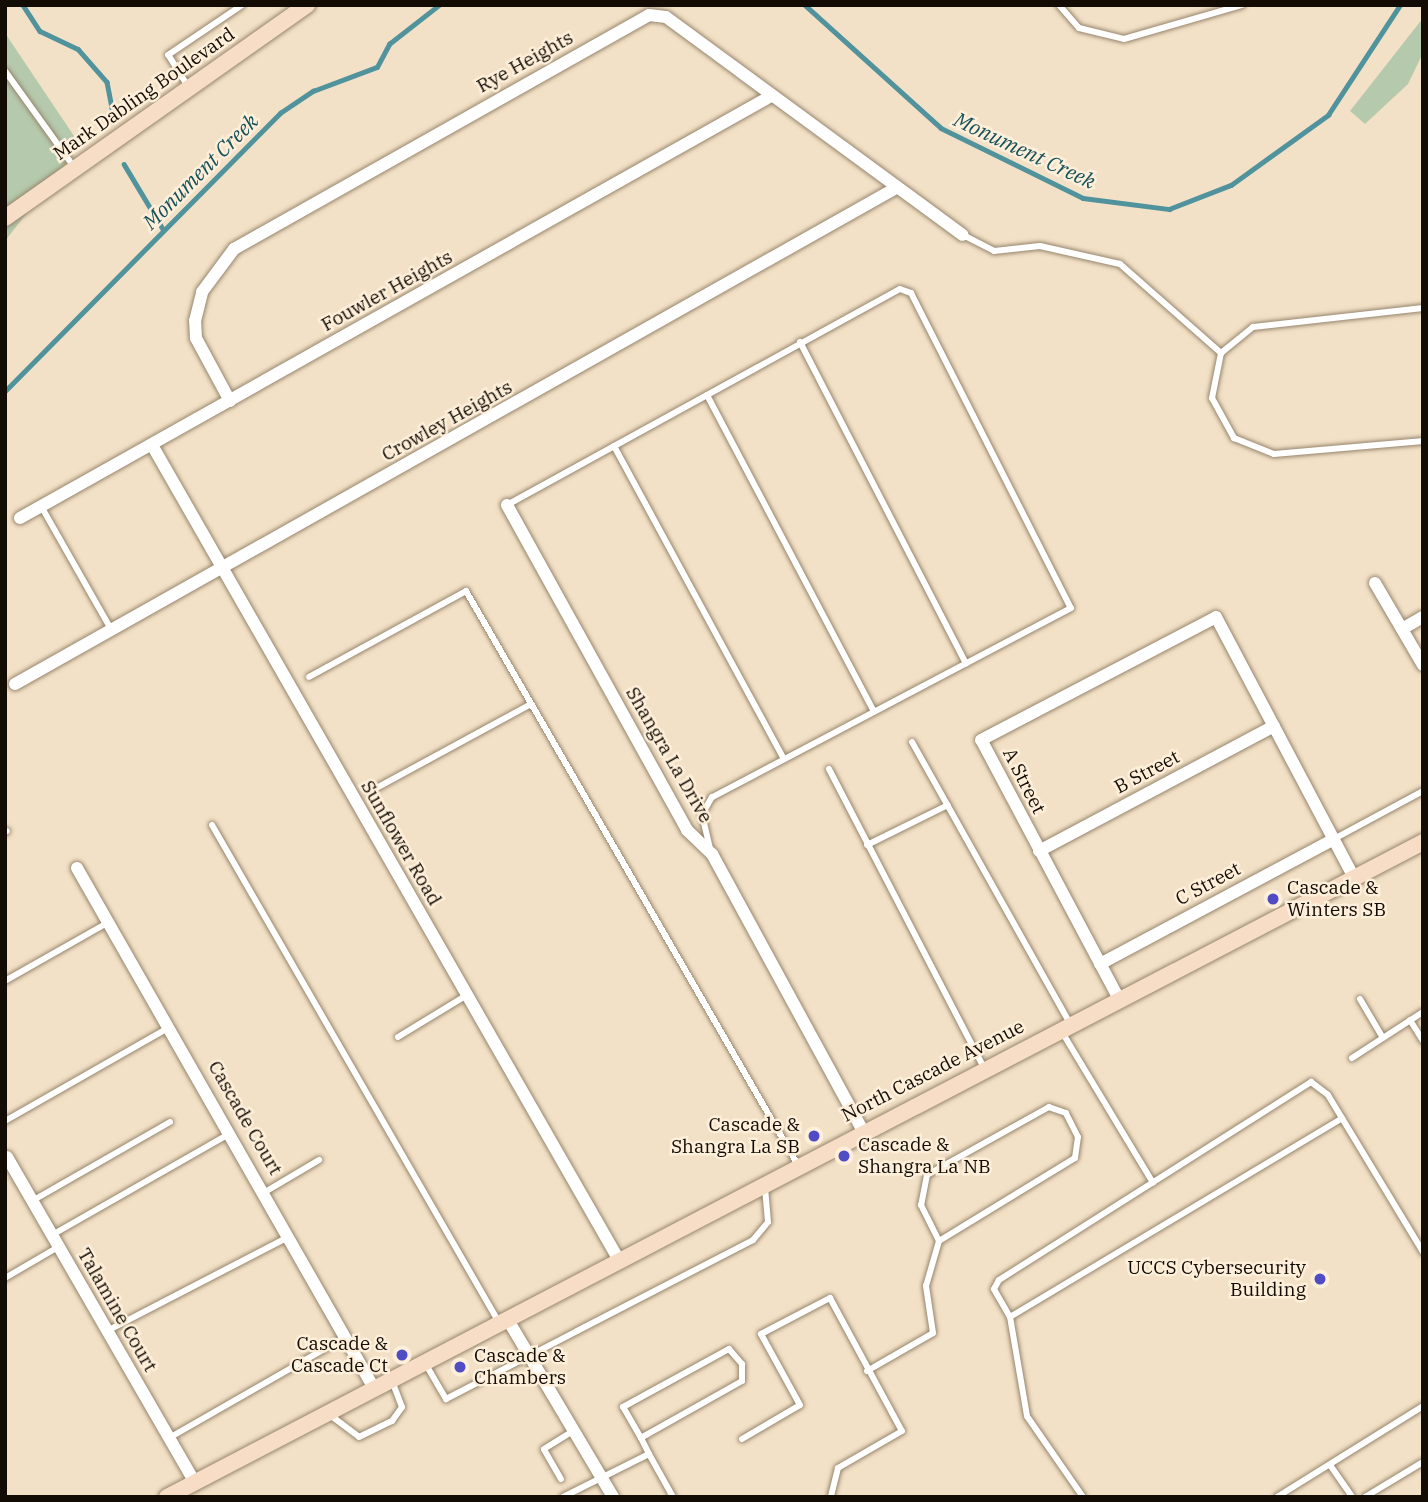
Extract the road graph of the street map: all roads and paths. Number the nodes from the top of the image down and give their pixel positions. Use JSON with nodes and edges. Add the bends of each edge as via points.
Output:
{"nodes":[{"id":1,"x":242,"y":5,"type":"edge"},
{"id":2,"x":307,"y":5,"type":"edge"},
{"id":3,"x":1059,"y":5,"type":"edge"},
{"id":4,"x":1242,"y":5,"type":"edge"},
{"id":5,"x":287,"y":11,"type":"edge"},
{"id":6,"x":5,"y":71,"type":"edge"},
{"id":7,"x":189,"y":88,"type":"junction"},
{"id":8,"x":771,"y":96,"type":"junction"},
{"id":9,"x":76,"y":168,"type":"junction"},
{"id":10,"x":896,"y":188,"type":"junction"},
{"id":11,"x":5,"y":218,"type":"edge"},
{"id":12,"x":963,"y":235,"type":"joint"},
{"id":13,"x":1423,"y":308,"type":"edge"},
{"id":14,"x":800,"y":342,"type":"junction"},
{"id":15,"x":1221,"y":353,"type":"junction"},
{"id":16,"x":706,"y":395,"type":"junction"},
{"id":17,"x":230,"y":401,"type":"junction"},
{"id":18,"x":1423,"y":441,"type":"edge"},
{"id":19,"x":152,"y":445,"type":"junction"},
{"id":20,"x":614,"y":446,"type":"junction"},
{"id":21,"x":508,"y":505,"type":"joint"},
{"id":22,"x":41,"y":506,"type":"junction"},
{"id":23,"x":20,"y":518,"type":"dead end"},
{"id":24,"x":222,"y":569,"type":"junction"},
{"id":25,"x":1375,"y":583,"type":"dead end"},
{"id":26,"x":1423,"y":617,"type":"edge"},
{"id":27,"x":1402,"y":629,"type":"junction"},
{"id":28,"x":112,"y":630,"type":"junction"},
{"id":29,"x":966,"y":664,"type":"junction"},
{"id":30,"x":1423,"y":665,"type":"edge"},
{"id":31,"x":309,"y":677,"type":"dead end"},
{"id":32,"x":15,"y":684,"type":"dead end"},
{"id":33,"x":531,"y":704,"type":"junction"},
{"id":34,"x":874,"y":712,"type":"junction"},
{"id":35,"x":1274,"y":726,"type":"junction"},
{"id":36,"x":912,"y":742,"type":"dead end"},
{"id":37,"x":784,"y":758,"type":"junction"},
{"id":38,"x":829,"y":769,"type":"dead end"},
{"id":39,"x":371,"y":791,"type":"dead end"},
{"id":40,"x":1423,"y":791,"type":"edge"},
{"id":41,"x":948,"y":805,"type":"junction"},
{"id":42,"x":212,"y":825,"type":"dead end"},
{"id":43,"x":1334,"y":839,"type":"junction"},
{"id":44,"x":1423,"y":842,"type":"edge"},
{"id":45,"x":867,"y":845,"type":"junction"},
{"id":46,"x":1039,"y":851,"type":"junction"},
{"id":47,"x":712,"y":854,"type":"junction"},
{"id":48,"x":77,"y":868,"type":"dead end"},
{"id":49,"x":1354,"y":878,"type":"junction"},
{"id":50,"x":109,"y":922,"type":"junction"},
{"id":51,"x":1100,"y":964,"type":"junction"},
{"id":52,"x":5,"y":981,"type":"edge"},
{"id":53,"x":467,"y":995,"type":"junction"},
{"id":54,"x":1119,"y":999,"type":"junction"},
{"id":55,"x":1360,"y":999,"type":"dead end"},
{"id":56,"x":1423,"y":1012,"type":"edge"},
{"id":57,"x":1410,"y":1020,"type":"junction"},
{"id":58,"x":1065,"y":1026,"type":"junction"},
{"id":59,"x":170,"y":1027,"type":"junction"},
{"id":60,"x":398,"y":1037,"type":"dead end"},
{"id":61,"x":1383,"y":1038,"type":"junction"},
{"id":62,"x":1423,"y":1041,"type":"edge"},
{"id":63,"x":1352,"y":1058,"type":"dead end"},
{"id":64,"x":984,"y":1068,"type":"junction"},
{"id":65,"x":1342,"y":1118,"type":"junction"},
{"id":66,"x":5,"y":1121,"type":"edge"},
{"id":67,"x":170,"y":1122,"type":"dead end"},
{"id":68,"x":863,"y":1131,"type":"junction"},
{"id":69,"x":231,"y":1133,"type":"junction"},
{"id":70,"x":6,"y":1156,"type":"edge"},
{"id":71,"x":319,"y":1160,"type":"dead end"},
{"id":72,"x":798,"y":1165,"type":"junction"},
{"id":73,"x":765,"y":1183,"type":"junction"},
{"id":74,"x":1153,"y":1183,"type":"junction"},
{"id":75,"x":265,"y":1192,"type":"junction"},
{"id":76,"x":32,"y":1201,"type":"junction"},
{"id":77,"x":290,"y":1236,"type":"junction"},
{"id":78,"x":55,"y":1241,"type":"junction"},
{"id":79,"x":939,"y":1241,"type":"junction"},
{"id":80,"x":1423,"y":1252,"type":"edge"},
{"id":81,"x":619,"y":1260,"type":"junction"},
{"id":82,"x":5,"y":1278,"type":"edge"},
{"id":83,"x":1010,"y":1317,"type":"junction"},
{"id":84,"x":504,"y":1322,"type":"junction"},
{"id":85,"x":107,"y":1331,"type":"junction"},
{"id":86,"x":346,"y":1336,"type":"junction"},
{"id":87,"x":529,"y":1353,"type":"junction"},
{"id":88,"x":425,"y":1363,"type":"junction"},
{"id":89,"x":867,"y":1371,"type":"junction"},
{"id":90,"x":392,"y":1381,"type":"junction"},
{"id":91,"x":375,"y":1390,"type":"junction"},
{"id":92,"x":1423,"y":1406,"type":"edge"},
{"id":93,"x":328,"y":1414,"type":"junction"},
{"id":94,"x":577,"y":1429,"type":"junction"},
{"id":95,"x":169,"y":1438,"type":"junction"},
{"id":96,"x":641,"y":1438,"type":"junction"},
{"id":97,"x":742,"y":1439,"type":"dead end"},
{"id":98,"x":649,"y":1454,"type":"junction"},
{"id":99,"x":1423,"y":1462,"type":"edge"},
{"id":100,"x":1330,"y":1465,"type":"junction"},
{"id":101,"x":603,"y":1474,"type":"junction"},
{"id":102,"x":561,"y":1479,"type":"dead end"},
{"id":103,"x":195,"y":1482,"type":"junction"},
{"id":104,"x":167,"y":1497,"type":"edge"},
{"id":105,"x":563,"y":1497,"type":"edge"},
{"id":106,"x":613,"y":1497,"type":"edge"},
{"id":107,"x":673,"y":1497,"type":"edge"},
{"id":108,"x":831,"y":1497,"type":"edge"},
{"id":109,"x":1083,"y":1497,"type":"edge"},
{"id":110,"x":1277,"y":1497,"type":"edge"},
{"id":111,"x":1352,"y":1497,"type":"edge"},
{"id":112,"x":1365,"y":1497,"type":"edge"}],
"edges":[{"from":1,"to":7,"type":"lane","via":[[168,55]]},
{"from":2,"to":5,"type":"street","name":"Mark Dabling Boulevard"},
{"from":3,"to":4,"type":"lane","via":[[1079,28],[1124,39]]},
{"from":5,"to":7,"type":"street","name":"Mark Dabling Boulevard"},
{"from":6,"to":9,"type":"lane"},
{"from":7,"to":9,"type":"street","name":"Mark Dabling Boulevard"},
{"from":8,"to":10,"type":"street","name":"Rye Heights"},
{"from":8,"to":17,"type":"street","name":"Fouwler Heights"},
{"from":8,"to":17,"type":"street","name":"Rye Heights","via":[[666,17],[649,15],[327,193],[234,249],[202,292],[196,338]]},
{"from":9,"to":11,"type":"street","name":"Mark Dabling Boulevard"},
{"from":10,"to":12,"type":"street","name":"Rye Heights"},
{"from":10,"to":24,"type":"street","name":"Crowley Heights"},
{"from":12,"to":15,"type":"lane","via":[[995,251],[1040,246],[1120,264]]},
{"from":13,"to":15,"type":"lane","via":[[1286,319],[1253,327]]},
{"from":14,"to":16,"type":"lane"},
{"from":14,"to":29,"type":"lane"},
{"from":14,"to":29,"type":"lane","via":[[900,289],[917,305],[1071,608]]},
{"from":15,"to":18,"type":"lane","via":[[1212,398],[1220,421],[1250,448],[1275,454]]},
{"from":16,"to":20,"type":"lane"},
{"from":16,"to":34,"type":"lane"},
{"from":17,"to":19,"type":"street","name":"Fouwler Heights"},
{"from":19,"to":22,"type":"street","name":"Fouwler Heights"},
{"from":19,"to":24,"type":"street","name":"Sunflower Road"},
{"from":20,"to":21,"type":"lane"},
{"from":20,"to":37,"type":"lane"},
{"from":21,"to":47,"type":"street","name":"Shangra La Drive","via":[[687,830]]},
{"from":22,"to":23,"type":"street","name":"Fouwler Heights"},
{"from":22,"to":28,"type":"lane"},
{"from":24,"to":28,"type":"street","name":"Crowley Heights"},
{"from":24,"to":53,"type":"street","name":"Sunflower Road"},
{"from":25,"to":27,"type":"street"},
{"from":26,"to":27,"type":"street"},
{"from":27,"to":30,"type":"street"},
{"from":28,"to":32,"type":"street","name":"Crowley Heights"},
{"from":29,"to":34,"type":"lane"},
{"from":31,"to":33,"type":"lane","via":[[466,591]]},
{"from":33,"to":39,"type":"lane"},
{"from":33,"to":72,"type":"lane"},
{"from":34,"to":37,"type":"lane"},
{"from":35,"to":43,"type":"street"},
{"from":35,"to":46,"type":"street","name":"B Street"},
{"from":35,"to":46,"type":"street","name":"A Street","via":[[1216,617],[981,740]]},
{"from":36,"to":41,"type":"lane"},
{"from":37,"to":47,"type":"lane","via":[[705,805]]},
{"from":38,"to":45,"type":"lane"},
{"from":40,"to":43,"type":"lane"},
{"from":41,"to":45,"type":"lane"},
{"from":41,"to":58,"type":"lane"},
{"from":42,"to":84,"type":"lane"},
{"from":43,"to":49,"type":"street"},
{"from":43,"to":51,"type":"street","name":"C Street"},
{"from":44,"to":49,"type":"street","name":"North Cascade Avenue"},
{"from":45,"to":64,"type":"lane"},
{"from":46,"to":51,"type":"street","name":"A Street"},
{"from":47,"to":68,"type":"street","name":"Shangra La Drive"},
{"from":48,"to":50,"type":"street","name":"Cascade Court"},
{"from":49,"to":54,"type":"street","name":"North Cascade Avenue"},
{"from":50,"to":52,"type":"lane"},
{"from":50,"to":59,"type":"street","name":"Cascade Court"},
{"from":51,"to":54,"type":"street","name":"A Street"},
{"from":53,"to":60,"type":"lane"},
{"from":53,"to":81,"type":"street","name":"Sunflower Road"},
{"from":54,"to":58,"type":"street","name":"North Cascade Avenue"},
{"from":55,"to":61,"type":"lane"},
{"from":56,"to":57,"type":"lane"},
{"from":57,"to":61,"type":"lane"},
{"from":57,"to":62,"type":"lane"},
{"from":58,"to":64,"type":"street","name":"North Cascade Avenue"},
{"from":58,"to":74,"type":"lane"},
{"from":59,"to":66,"type":"lane"},
{"from":59,"to":69,"type":"street","name":"Cascade Court"},
{"from":61,"to":63,"type":"lane"},
{"from":64,"to":68,"type":"street","name":"North Cascade Avenue"},
{"from":65,"to":74,"type":"lane","via":[[1311,1082]]},
{"from":65,"to":80,"type":"lane"},
{"from":65,"to":83,"type":"lane"},
{"from":67,"to":76,"type":"lane"},
{"from":68,"to":72,"type":"street","name":"North Cascade Avenue"},
{"from":69,"to":75,"type":"street","name":"Cascade Court"},
{"from":69,"to":78,"type":"lane"},
{"from":70,"to":76,"type":"street","name":"Talamine Court"},
{"from":71,"to":75,"type":"lane"},
{"from":72,"to":73,"type":"street","name":"North Cascade Avenue"},
{"from":73,"to":81,"type":"street","name":"North Cascade Avenue"},
{"from":73,"to":87,"type":"lane","via":[[768,1222],[753,1240]]},
{"from":74,"to":83,"type":"lane","via":[[999,1280],[994,1289]]},
{"from":75,"to":77,"type":"street","name":"Cascade Court"},
{"from":76,"to":78,"type":"street","name":"Talamine Court"},
{"from":77,"to":85,"type":"lane"},
{"from":77,"to":86,"type":"street","name":"Cascade Court"},
{"from":78,"to":82,"type":"lane"},
{"from":78,"to":85,"type":"street","name":"Talamine Court"},
{"from":79,"to":79,"type":"lane","via":[[1075,1158],[1078,1136],[1066,1113],[1049,1107],[927,1175],[921,1205]]},
{"from":79,"to":89,"type":"lane","via":[[926,1286],[933,1333]]},
{"from":81,"to":84,"type":"street","name":"North Cascade Avenue"},
{"from":83,"to":109,"type":"lane","via":[[1027,1416]]},
{"from":84,"to":87,"type":"street"},
{"from":84,"to":88,"type":"street","name":"North Cascade Avenue"},
{"from":85,"to":95,"type":"street","name":"Talamine Court"},
{"from":86,"to":91,"type":"street","name":"Cascade Court"},
{"from":86,"to":95,"type":"lane"},
{"from":87,"to":88,"type":"lane","via":[[446,1399]]},
{"from":87,"to":94,"type":"street"},
{"from":88,"to":90,"type":"street","name":"North Cascade Avenue"},
{"from":89,"to":97,"type":"lane","via":[[830,1298],[761,1334],[800,1405]]},
{"from":89,"to":108,"type":"lane","via":[[902,1432],[838,1468]]},
{"from":90,"to":91,"type":"street","name":"North Cascade Avenue"},
{"from":90,"to":93,"type":"lane","via":[[402,1407],[392,1421],[359,1437]]},
{"from":91,"to":93,"type":"street","name":"North Cascade Avenue"},
{"from":92,"to":100,"type":"lane"},
{"from":93,"to":103,"type":"street","name":"North Cascade Avenue"},
{"from":94,"to":101,"type":"street"},
{"from":94,"to":102,"type":"lane","via":[[544,1449]]},
{"from":95,"to":103,"type":"street","name":"Talamine Court"},
{"from":96,"to":96,"type":"lane","via":[[743,1381],[742,1364],[729,1349],[623,1407]]},
{"from":96,"to":98,"type":"lane"},
{"from":98,"to":101,"type":"lane"},
{"from":98,"to":107,"type":"lane"},
{"from":99,"to":112,"type":"lane"},
{"from":100,"to":110,"type":"lane"},
{"from":100,"to":111,"type":"lane"},
{"from":101,"to":105,"type":"lane"},
{"from":101,"to":106,"type":"street"},
{"from":103,"to":104,"type":"street","name":"North Cascade Avenue"}]}
